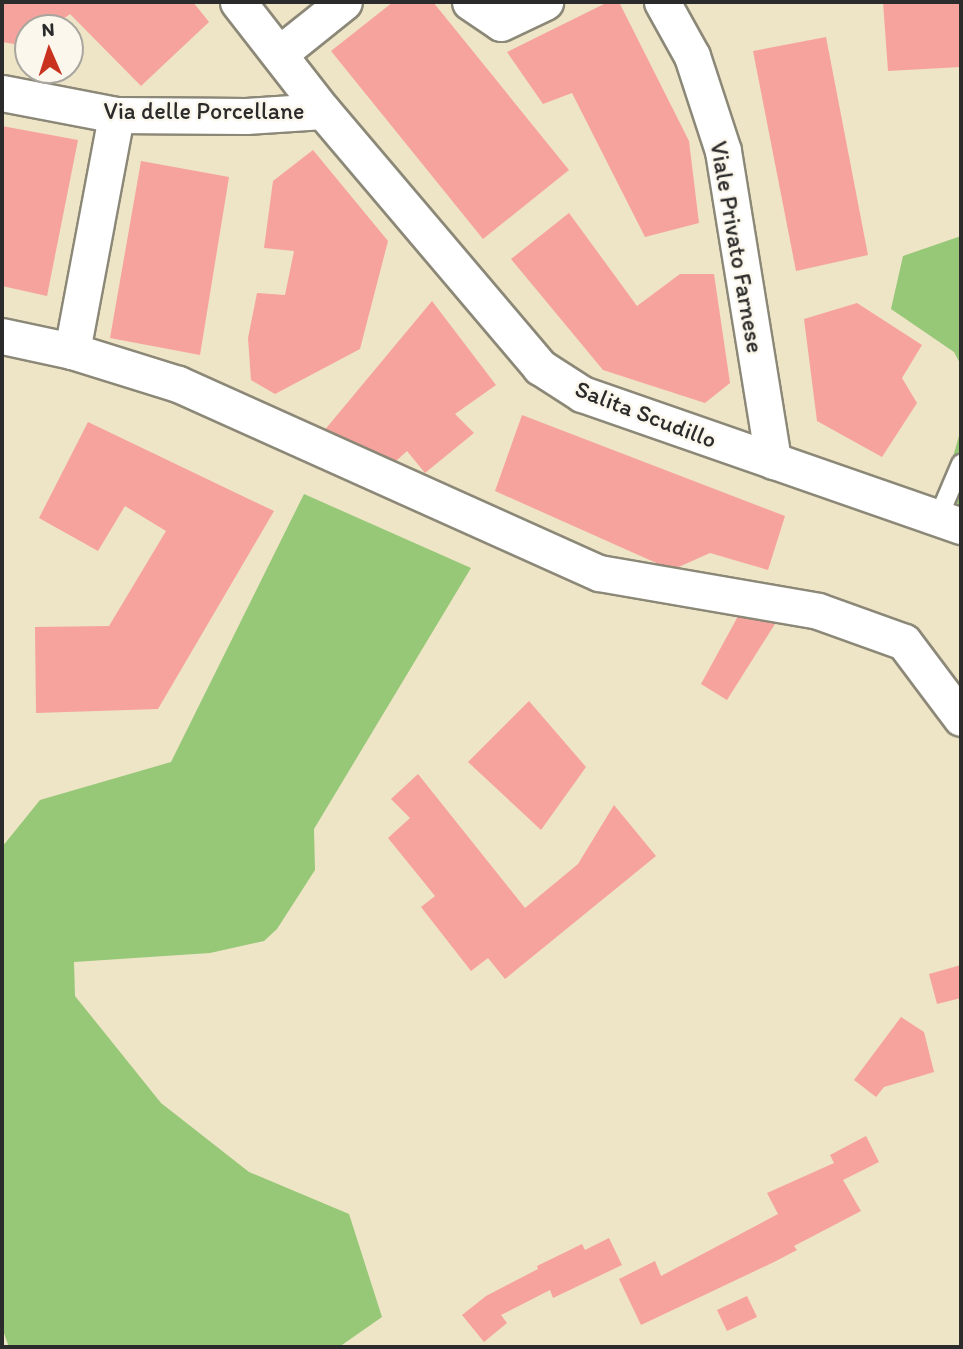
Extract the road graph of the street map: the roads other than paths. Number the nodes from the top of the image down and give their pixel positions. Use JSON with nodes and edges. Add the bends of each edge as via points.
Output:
{"nodes":[{"id":1,"x":238,"y":2,"type":"edge"},
{"id":2,"x":344,"y":2,"type":"edge"},
{"id":3,"x":470,"y":2,"type":"edge"},
{"id":4,"x":545,"y":2,"type":"edge"},
{"id":5,"x":662,"y":2,"type":"edge"},
{"id":6,"x":278,"y":54,"type":"junction"},
{"id":7,"x":2,"y":93,"type":"edge"},
{"id":8,"x":323,"y":111,"type":"junction"},
{"id":9,"x":116,"y":115,"type":"junction"},
{"id":10,"x":2,"y":336,"type":"edge"},
{"id":11,"x":72,"y":351,"type":"junction"},
{"id":12,"x":763,"y":397,"type":"junction"},
{"id":13,"x":718,"y":441,"type":"junction"},
{"id":14,"x":773,"y":461,"type":"junction"},
{"id":15,"x":961,"y":464,"type":"edge"},
{"id":16,"x":950,"y":522,"type":"edge"},
{"id":17,"x":961,"y":718,"type":"edge"}],
"edges":[{"from":1,"to":6,"type":"street","name":"Salita Scudillo"},
{"from":2,"to":6,"type":"street"},
{"from":3,"to":4,"type":"street","via":[[501,23]]},
{"from":5,"to":12,"type":"street","name":"Viale Privato Farnese","via":[[691,56],[723,152]]},
{"from":6,"to":8,"type":"street","name":"Salita Scudillo"},
{"from":7,"to":9,"type":"street","name":"Via delle Porcellane"},
{"from":8,"to":9,"type":"street","name":"Via delle Porcellane","via":[[246,116]]},
{"from":8,"to":13,"type":"street","name":"Salita Scudillo","via":[[540,367],[582,394]]},
{"from":9,"to":11,"type":"street"},
{"from":10,"to":11,"type":"street"},
{"from":11,"to":17,"type":"street","via":[[178,384],[599,573],[818,611],[904,642]]},
{"from":12,"to":13,"type":"street"},
{"from":12,"to":14,"type":"street","name":"Viale Privato Farnese"},
{"from":13,"to":14,"type":"street","name":"Salita Scudillo"},
{"from":14,"to":16,"type":"street","name":"Salita Scudillo"},
{"from":15,"to":16,"type":"lane"}]}
